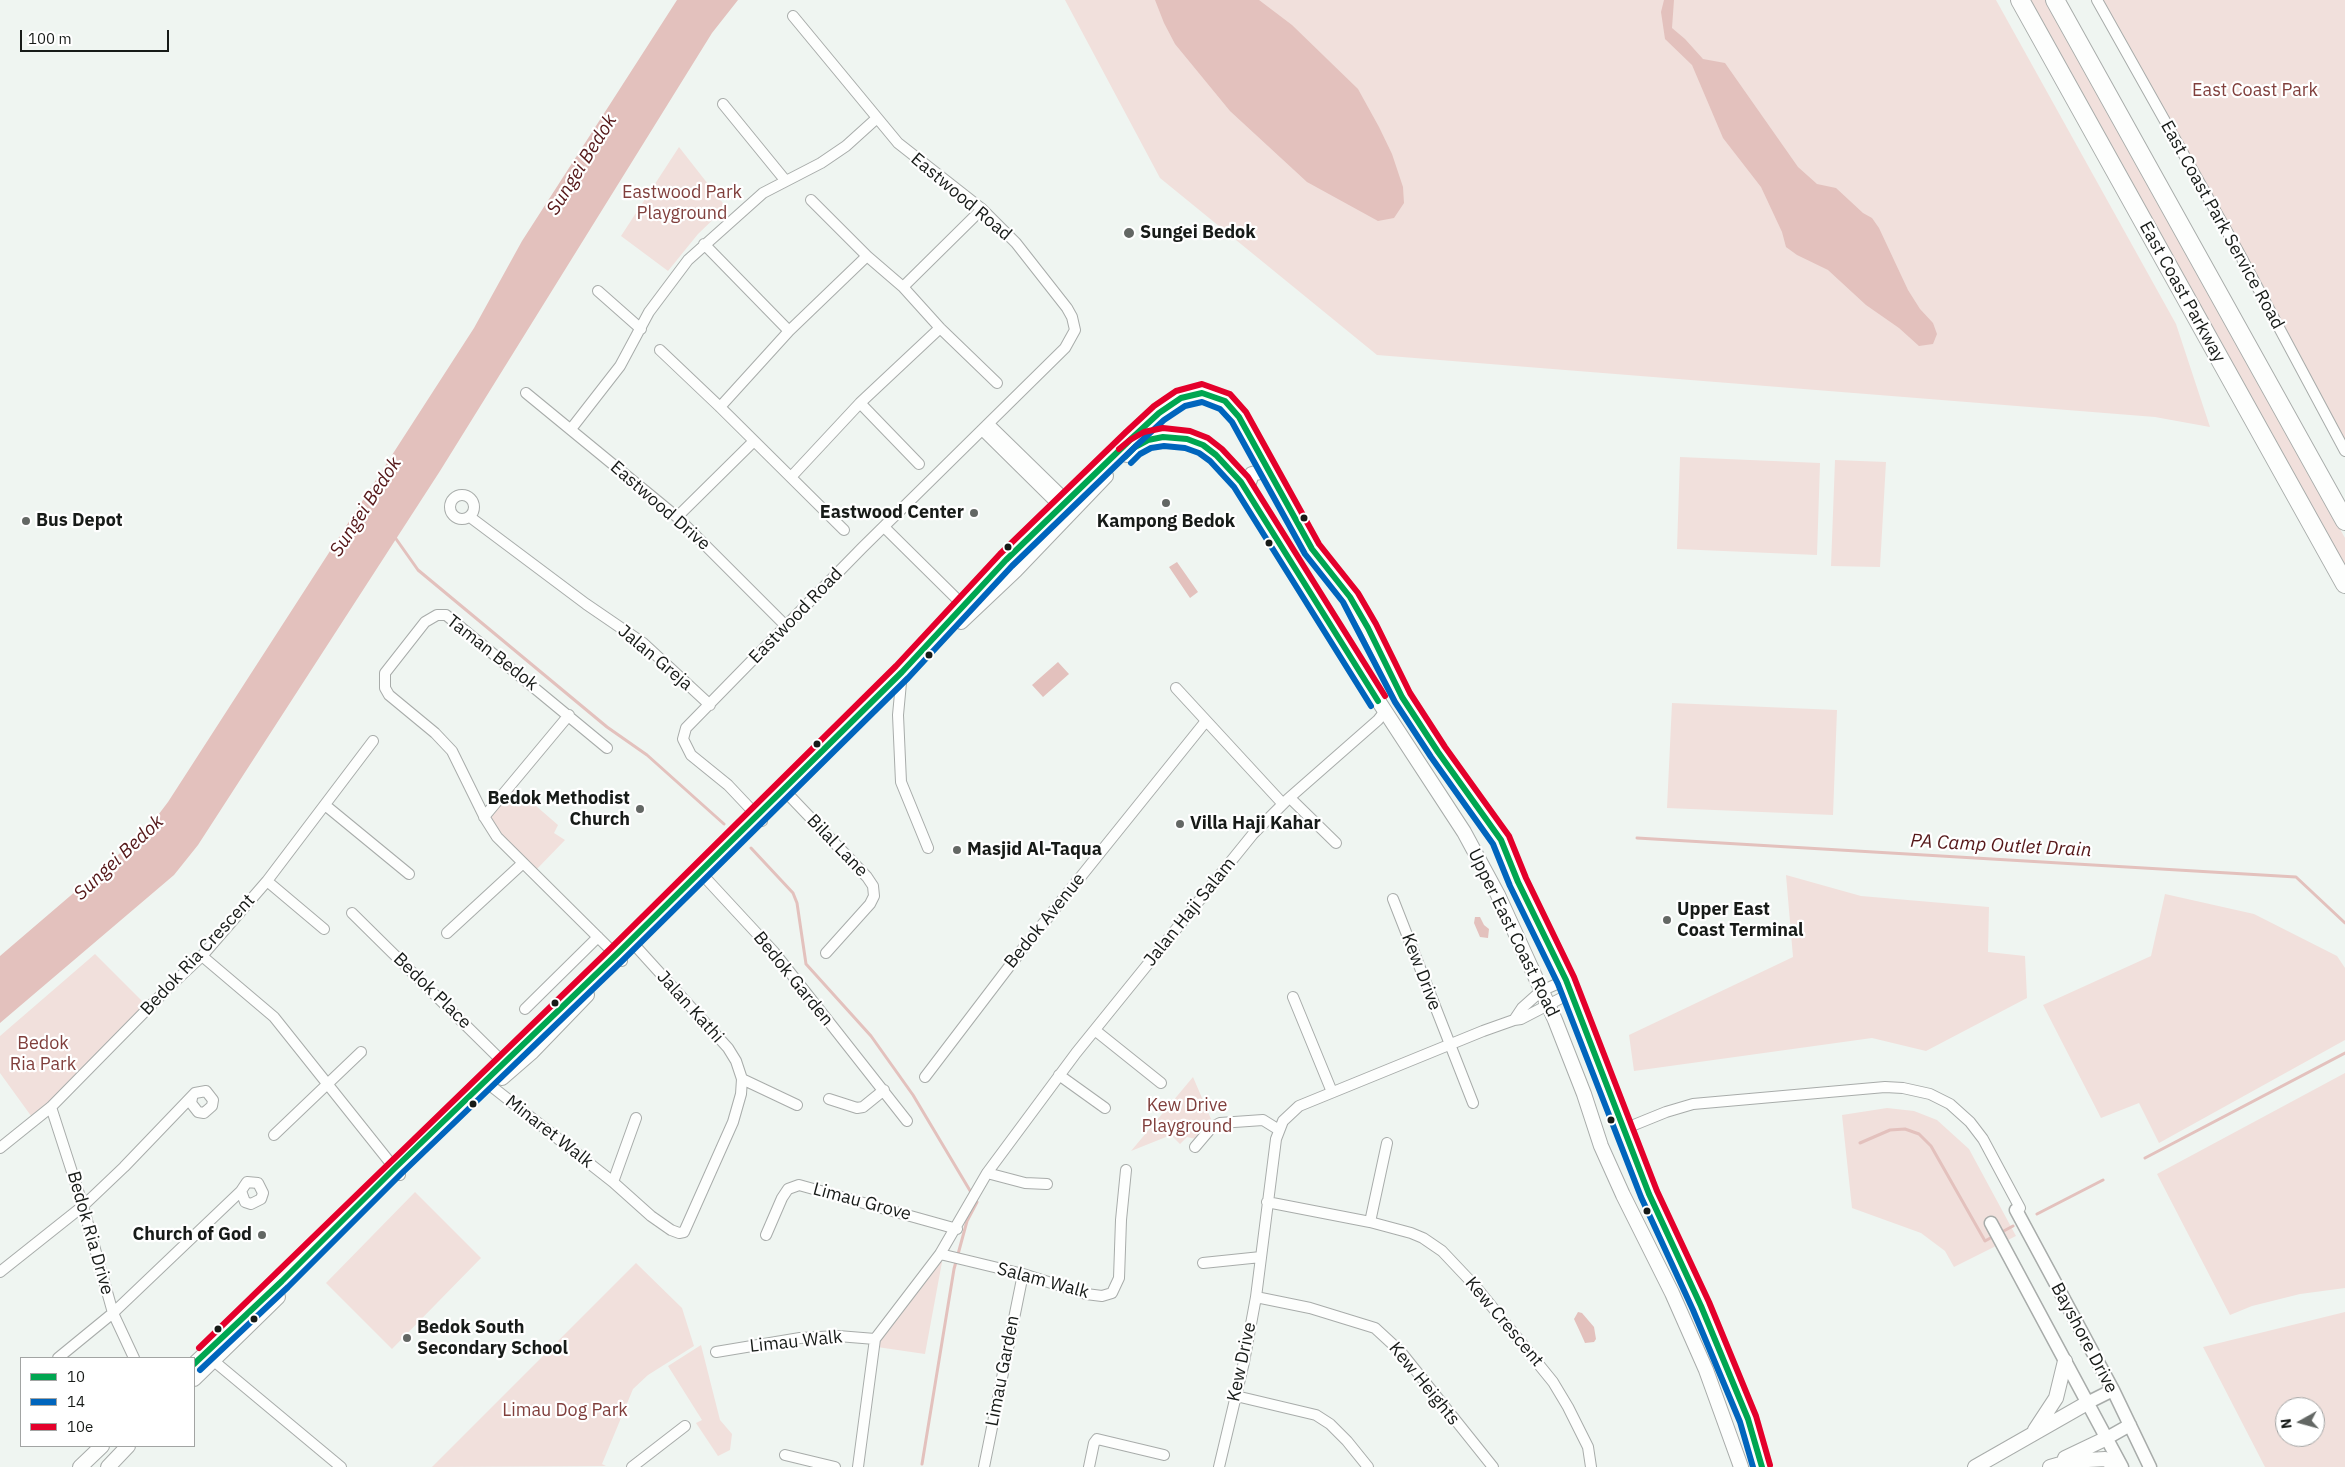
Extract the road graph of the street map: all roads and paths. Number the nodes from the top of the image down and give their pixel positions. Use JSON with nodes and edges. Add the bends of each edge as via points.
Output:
{"nodes":[{"id":1,"x":2020,"y":0,"type":"edge"},
{"id":2,"x":2055,"y":0,"type":"edge"},
{"id":3,"x":2097,"y":0,"type":"edge"},
{"id":4,"x":793,"y":16,"type":"dead end"},
{"id":5,"x":723,"y":104,"type":"dead end"},
{"id":6,"x":877,"y":118,"type":"junction"},
{"id":7,"x":785,"y":180,"type":"junction"},
{"id":8,"x":811,"y":200,"type":"dead end"},
{"id":9,"x":982,"y":210,"type":"junction"},
{"id":10,"x":704,"y":244,"type":"junction"},
{"id":11,"x":867,"y":256,"type":"junction"},
{"id":12,"x":903,"y":287,"type":"junction"},
{"id":13,"x":598,"y":291,"type":"dead end"},
{"id":14,"x":940,"y":328,"type":"junction"},
{"id":15,"x":641,"y":329,"type":"junction"},
{"id":16,"x":789,"y":332,"type":"junction"},
{"id":17,"x":660,"y":350,"type":"dead end"},
{"id":18,"x":997,"y":383,"type":"dead end"},
{"id":19,"x":526,"y":393,"type":"dead end"},
{"id":20,"x":860,"y":403,"type":"junction"},
{"id":21,"x":720,"y":407,"type":"junction"},
{"id":22,"x":986,"y":428,"type":"junction"},
{"id":23,"x":571,"y":429,"type":"junction"},
{"id":24,"x":754,"y":441,"type":"junction"},
{"id":25,"x":2345,"y":450,"type":"edge"},
{"id":26,"x":919,"y":464,"type":"dead end"},
{"id":27,"x":1268,"y":470,"type":"junction"},
{"id":28,"x":791,"y":477,"type":"junction"},
{"id":29,"x":1246,"y":491,"type":"junction"},
{"id":30,"x":1068,"y":508,"type":"junction"},
{"id":31,"x":470,"y":517,"type":"dead end"},
{"id":32,"x":677,"y":517,"type":"junction"},
{"id":33,"x":2345,"y":521,"type":"edge"},
{"id":34,"x":884,"y":527,"type":"junction"},
{"id":35,"x":844,"y":530,"type":"dead end"},
{"id":36,"x":2345,"y":584,"type":"edge"},
{"id":37,"x":967,"y":609,"type":"junction"},
{"id":38,"x":786,"y":626,"type":"junction"},
{"id":39,"x":901,"y":678,"type":"junction"},
{"id":40,"x":1176,"y":688,"type":"dead end"},
{"id":41,"x":710,"y":705,"type":"junction"},
{"id":42,"x":1385,"y":710,"type":"junction"},
{"id":43,"x":569,"y":715,"type":"junction"},
{"id":44,"x":1206,"y":721,"type":"junction"},
{"id":45,"x":373,"y":741,"type":"dead end"},
{"id":46,"x":607,"y":748,"type":"dead end"},
{"id":47,"x":786,"y":792,"type":"junction"},
{"id":48,"x":1286,"y":801,"type":"junction"},
{"id":49,"x":325,"y":804,"type":"junction"},
{"id":50,"x":484,"y":816,"type":"junction"},
{"id":51,"x":758,"y":818,"type":"junction"},
{"id":52,"x":1336,"y":843,"type":"dead end"},
{"id":53,"x":928,"y":848,"type":"dead end"},
{"id":54,"x":523,"y":863,"type":"junction"},
{"id":55,"x":409,"y":874,"type":"dead end"},
{"id":56,"x":702,"y":874,"type":"junction"},
{"id":57,"x":267,"y":880,"type":"junction"},
{"id":58,"x":1393,"y":899,"type":"dead end"},
{"id":59,"x":352,"y":913,"type":"dead end"},
{"id":60,"x":324,"y":929,"type":"dead end"},
{"id":61,"x":447,"y":933,"type":"dead end"},
{"id":62,"x":598,"y":937,"type":"junction"},
{"id":63,"x":633,"y":943,"type":"junction"},
{"id":64,"x":826,"y":953,"type":"dead end"},
{"id":65,"x":202,"y":956,"type":"junction"},
{"id":66,"x":619,"y":958,"type":"junction"},
{"id":67,"x":1568,"y":986,"type":"junction"},
{"id":68,"x":1541,"y":991,"type":"junction"},
{"id":69,"x":1293,"y":998,"type":"dead end"},
{"id":70,"x":1548,"y":1006,"type":"junction"},
{"id":71,"x":525,"y":1008,"type":"dead end"},
{"id":72,"x":1514,"y":1020,"type":"junction"},
{"id":73,"x":1096,"y":1031,"type":"junction"},
{"id":74,"x":1450,"y":1044,"type":"junction"},
{"id":75,"x":362,"y":1052,"type":"dead end"},
{"id":76,"x":508,"y":1066,"type":"junction"},
{"id":77,"x":1059,"y":1075,"type":"junction"},
{"id":78,"x":924,"y":1077,"type":"dead end"},
{"id":79,"x":742,"y":1079,"type":"junction"},
{"id":80,"x":1161,"y":1083,"type":"dead end"},
{"id":81,"x":328,"y":1085,"type":"junction"},
{"id":82,"x":489,"y":1085,"type":"junction"},
{"id":83,"x":884,"y":1090,"type":"junction"},
{"id":84,"x":1332,"y":1092,"type":"junction"},
{"id":85,"x":192,"y":1098,"type":"dead end"},
{"id":86,"x":829,"y":1099,"type":"dead end"},
{"id":87,"x":1473,"y":1103,"type":"dead end"},
{"id":88,"x":797,"y":1105,"type":"dead end"},
{"id":89,"x":51,"y":1107,"type":"junction"},
{"id":90,"x":1105,"y":1108,"type":"dead end"},
{"id":91,"x":636,"y":1118,"type":"dead end"},
{"id":92,"x":907,"y":1121,"type":"dead end"},
{"id":93,"x":1624,"y":1128,"type":"junction"},
{"id":94,"x":1279,"y":1130,"type":"junction"},
{"id":95,"x":274,"y":1135,"type":"dead end"},
{"id":96,"x":1387,"y":1143,"type":"dead end"},
{"id":97,"x":1195,"y":1147,"type":"dead end"},
{"id":98,"x":0,"y":1148,"type":"edge"},
{"id":99,"x":1126,"y":1170,"type":"dead end"},
{"id":100,"x":398,"y":1172,"type":"junction"},
{"id":101,"x":987,"y":1172,"type":"junction"},
{"id":102,"x":613,"y":1182,"type":"junction"},
{"id":103,"x":1047,"y":1184,"type":"dead end"},
{"id":104,"x":241,"y":1191,"type":"dead end"},
{"id":105,"x":1267,"y":1202,"type":"junction"},
{"id":106,"x":84,"y":1206,"type":"junction"},
{"id":107,"x":2018,"y":1209,"type":"joint"},
{"id":108,"x":1370,"y":1222,"type":"junction"},
{"id":109,"x":1991,"y":1223,"type":"dead end"},
{"id":110,"x":957,"y":1229,"type":"junction"},
{"id":111,"x":684,"y":1232,"type":"joint"},
{"id":112,"x":766,"y":1235,"type":"dead end"},
{"id":113,"x":940,"y":1254,"type":"junction"},
{"id":114,"x":1261,"y":1257,"type":"junction"},
{"id":115,"x":1203,"y":1263,"type":"dead end"},
{"id":116,"x":0,"y":1272,"type":"edge"},
{"id":117,"x":1023,"y":1274,"type":"junction"},
{"id":118,"x":1256,"y":1297,"type":"junction"},
{"id":119,"x":114,"y":1313,"type":"junction"},
{"id":120,"x":875,"y":1339,"type":"junction"},
{"id":121,"x":716,"y":1352,"type":"dead end"},
{"id":122,"x":208,"y":1356,"type":"junction"},
{"id":123,"x":59,"y":1357,"type":"edge"},
{"id":124,"x":134,"y":1357,"type":"edge"},
{"id":125,"x":2065,"y":1361,"type":"junction"},
{"id":126,"x":195,"y":1363,"type":"edge"},
{"id":127,"x":195,"y":1376,"type":"edge"},
{"id":128,"x":2112,"y":1390,"type":"junction"},
{"id":129,"x":1236,"y":1396,"type":"junction"},
{"id":130,"x":2089,"y":1402,"type":"junction"},
{"id":131,"x":2130,"y":1425,"type":"junction"},
{"id":132,"x":685,"y":1426,"type":"dead end"},
{"id":133,"x":2032,"y":1434,"type":"junction"},
{"id":134,"x":2107,"y":1438,"type":"junction"},
{"id":135,"x":101,"y":1447,"type":"edge"},
{"id":136,"x":127,"y":1447,"type":"edge"},
{"id":137,"x":785,"y":1455,"type":"dead end"},
{"id":138,"x":1164,"y":1455,"type":"dead end"},
{"id":139,"x":80,"y":1467,"type":"edge"},
{"id":140,"x":108,"y":1467,"type":"edge"},
{"id":141,"x":341,"y":1467,"type":"edge"},
{"id":142,"x":632,"y":1467,"type":"edge"},
{"id":143,"x":830,"y":1467,"type":"edge"},
{"id":144,"x":858,"y":1467,"type":"edge"},
{"id":145,"x":984,"y":1467,"type":"edge"},
{"id":146,"x":1089,"y":1467,"type":"edge"},
{"id":147,"x":1219,"y":1467,"type":"edge"},
{"id":148,"x":1368,"y":1467,"type":"edge"},
{"id":149,"x":1493,"y":1467,"type":"edge"},
{"id":150,"x":1591,"y":1467,"type":"edge"},
{"id":151,"x":1741,"y":1467,"type":"edge"},
{"id":152,"x":1762,"y":1467,"type":"edge"},
{"id":153,"x":1975,"y":1467,"type":"edge"},
{"id":154,"x":2049,"y":1467,"type":"edge"},
{"id":155,"x":2121,"y":1467,"type":"edge"},
{"id":156,"x":2150,"y":1467,"type":"edge"}],
"edges":[{"from":1,"to":36,"type":"highway","name":"East Coast Parkway"},
{"from":2,"to":33,"type":"highway","name":"East Coast Parkway"},
{"from":3,"to":25,"type":"street","name":"East Coast Park Service Road"},
{"from":4,"to":6,"type":"street","name":"Eastwood Road"},
{"from":5,"to":7,"type":"street"},
{"from":6,"to":7,"type":"street","via":[[846,146],[810,169]]},
{"from":6,"to":9,"type":"street","name":"Eastwood Road","via":[[909,153]]},
{"from":7,"to":10,"type":"street","via":[[755,199]]},
{"from":8,"to":11,"type":"street"},
{"from":9,"to":12,"type":"street"},
{"from":9,"to":22,"type":"street","name":"Eastwood Road","via":[[1028,256],[1071,314],[1075,330],[1065,348]]},
{"from":10,"to":15,"type":"street","via":[[663,291]]},
{"from":10,"to":16,"type":"street"},
{"from":11,"to":12,"type":"street"},
{"from":11,"to":16,"type":"street"},
{"from":12,"to":14,"type":"street"},
{"from":13,"to":15,"type":"street"},
{"from":14,"to":18,"type":"street"},
{"from":14,"to":20,"type":"street"},
{"from":15,"to":23,"type":"street","via":[[620,366]]},
{"from":16,"to":21,"type":"street"},
{"from":17,"to":21,"type":"street"},
{"from":19,"to":23,"type":"street","name":"Eastwood Drive"},
{"from":20,"to":26,"type":"street"},
{"from":20,"to":28,"type":"street"},
{"from":21,"to":24,"type":"street"},
{"from":22,"to":30,"type":"street"},
{"from":22,"to":34,"type":"street","name":"Eastwood Road"},
{"from":23,"to":32,"type":"street","name":"Eastwood Drive"},
{"from":24,"to":28,"type":"street"},
{"from":24,"to":32,"type":"street"},
{"from":27,"to":29,"type":"main road","via":[[1252,474]]},
{"from":27,"to":30,"type":"main road","name":"Upper East Coast Road","via":[[1233,408],[1226,401],[1202,394],[1181,398],[1159,413]]},
{"from":27,"to":67,"type":"main road","name":"Upper East Coast Road","via":[[1312,549],[1350,596],[1402,697],[1501,840]]},
{"from":28,"to":35,"type":"street"},
{"from":29,"to":30,"type":"main road","name":"Upper East Coast Road","via":[[1216,455],[1203,445],[1174,437],[1156,438],[1135,447]]},
{"from":29,"to":42,"type":"main road","name":"Upper East Coast Road"},
{"from":30,"to":37,"type":"main road","via":[[1015,571]]},
{"from":31,"to":41,"type":"street","name":"Jalan Greja","via":[[643,643]]},
{"from":32,"to":38,"type":"street","name":"Eastwood Drive"},
{"from":34,"to":37,"type":"street"},
{"from":34,"to":38,"type":"street","name":"Eastwood Road"},
{"from":37,"to":39,"type":"main road"},
{"from":38,"to":41,"type":"street","name":"Eastwood Road"},
{"from":39,"to":47,"type":"main road"},
{"from":39,"to":53,"type":"street","via":[[898,715],[901,782]]},
{"from":40,"to":44,"type":"street"},
{"from":41,"to":51,"type":"street","name":"Jalan Greja","via":[[686,728],[684,744],[694,759],[728,786]]},
{"from":42,"to":48,"type":"street","name":"Jalan Haji Salam","via":[[1378,720]]},
{"from":42,"to":68,"type":"main road","name":"Upper East Coast Road","via":[[1464,832],[1498,895]]},
{"from":43,"to":46,"type":"street","name":"Taman Bedok"},
{"from":43,"to":50,"type":"street"},
{"from":43,"to":50,"type":"street","name":"Taman Bedok","via":[[450,616],[437,615],[423,624],[385,673],[385,688],[452,751]]},
{"from":44,"to":48,"type":"street"},
{"from":44,"to":78,"type":"street","name":"Bedok Avenue"},
{"from":45,"to":49,"type":"street","name":"Bedok Ria Crescent"},
{"from":47,"to":51,"type":"main road"},
{"from":47,"to":64,"type":"street","name":"Bilal Lane","via":[[873,886],[874,896],[868,908]]},
{"from":48,"to":52,"type":"street"},
{"from":48,"to":73,"type":"street","name":"Jalan Haji Salam","via":[[1253,834],[1200,898]]},
{"from":49,"to":55,"type":"street"},
{"from":49,"to":57,"type":"street","name":"Bedok Ria Crescent"},
{"from":50,"to":54,"type":"street","name":"Taman Bedok","via":[[497,837]]},
{"from":51,"to":56,"type":"main road"},
{"from":54,"to":61,"type":"street"},
{"from":54,"to":62,"type":"street","name":"Taman Bedok"},
{"from":56,"to":63,"type":"main road"},
{"from":56,"to":83,"type":"street","name":"Bedok Garden","via":[[774,952]]},
{"from":57,"to":60,"type":"street"},
{"from":57,"to":65,"type":"street","name":"Bedok Ria Crescent"},
{"from":58,"to":74,"type":"street","name":"Kew Drive"},
{"from":59,"to":76,"type":"street","name":"Bedok Place"},
{"from":62,"to":66,"type":"street","name":"Taman Bedok"},
{"from":62,"to":71,"type":"street"},
{"from":63,"to":66,"type":"main road"},
{"from":63,"to":79,"type":"street","name":"Jalan Kathi","via":[[728,1048]]},
{"from":65,"to":81,"type":"street","via":[[274,1018]]},
{"from":65,"to":89,"type":"street","name":"Bedok Ria Crescent"},
{"from":66,"to":76,"type":"main road","via":[[532,1052]]},
{"from":67,"to":68,"type":"street","name":"Kew Drive"},
{"from":67,"to":70,"type":"street","name":"Kew Drive"},
{"from":67,"to":93,"type":"main road","name":"Upper East Coast Road"},
{"from":68,"to":70,"type":"main road","name":"Upper East Coast Road"},
{"from":68,"to":72,"type":"street","name":"Kew Drive"},
{"from":69,"to":84,"type":"street"},
{"from":70,"to":72,"type":"street","name":"Kew Drive"},
{"from":70,"to":151,"type":"main road","name":"Upper East Coast Road","via":[[1604,1153],[1706,1370]]},
{"from":72,"to":74,"type":"street","name":"Kew Drive"},
{"from":73,"to":77,"type":"street","name":"Jalan Haji Salam"},
{"from":73,"to":80,"type":"street"},
{"from":74,"to":84,"type":"street","name":"Kew Drive"},
{"from":74,"to":87,"type":"street","name":"Kew Drive"},
{"from":75,"to":81,"type":"street"},
{"from":76,"to":82,"type":"main road"},
{"from":77,"to":90,"type":"street"},
{"from":77,"to":101,"type":"street","name":"Jalan Haji Salam"},
{"from":79,"to":88,"type":"street"},
{"from":79,"to":111,"type":"street","name":"Jalan Kathi","via":[[742,1094],[734,1122]]},
{"from":81,"to":95,"type":"street"},
{"from":81,"to":100,"type":"street"},
{"from":82,"to":100,"type":"main road"},
{"from":82,"to":102,"type":"street","name":"Minaret Walk"},
{"from":83,"to":86,"type":"street","via":[[857,1108]]},
{"from":83,"to":92,"type":"street","name":"Bedok Garden"},
{"from":84,"to":94,"type":"street","name":"Kew Drive","via":[[1292,1111]]},
{"from":85,"to":106,"type":"street"},
{"from":89,"to":98,"type":"street","name":"Bedok Ria Crescent"},
{"from":89,"to":106,"type":"street","name":"Bedok Ria Drive"},
{"from":91,"to":102,"type":"street","name":"Minaret Walk"},
{"from":93,"to":107,"type":"street","via":[[1694,1104],[1903,1088],[1930,1094],[1950,1104],[1970,1122],[1983,1139]]},
{"from":93,"to":152,"type":"main road","name":"Upper East Coast Road","via":[[1649,1194],[1701,1306],[1744,1410]]},
{"from":94,"to":97,"type":"street","via":[[1263,1120],[1220,1122]]},
{"from":94,"to":105,"type":"street","name":"Kew Drive"},
{"from":96,"to":108,"type":"street"},
{"from":99,"to":117,"type":"street","name":"Salam Walk","via":[[1119,1278],[1112,1294],[1086,1294]]},
{"from":100,"to":122,"type":"main road","via":[[288,1288]]},
{"from":101,"to":103,"type":"street","via":[[1025,1183]]},
{"from":101,"to":110,"type":"street","name":"Jalan Haji Salam"},
{"from":102,"to":111,"type":"street","name":"Minaret Walk","via":[[665,1226]]},
{"from":104,"to":119,"type":"street"},
{"from":105,"to":108,"type":"street","name":"Kew Crescent"},
{"from":105,"to":114,"type":"street","name":"Kew Drive"},
{"from":106,"to":116,"type":"street"},
{"from":106,"to":119,"type":"street","name":"Bedok Ria Drive"},
{"from":107,"to":128,"type":"street","name":"Bayshore Drive"},
{"from":108,"to":150,"type":"street","name":"Kew Crescent","via":[[1424,1238],[1464,1274],[1561,1394],[1588,1447]]},
{"from":109,"to":125,"type":"street","name":"Bayshore Drive"},
{"from":110,"to":112,"type":"street","name":"Limau Grove","via":[[799,1185],[788,1190],[782,1198]]},
{"from":110,"to":113,"type":"street","name":"Jalan Haji Salam"},
{"from":113,"to":117,"type":"street","name":"Salam Walk"},
{"from":113,"to":120,"type":"street"},
{"from":114,"to":115,"type":"street"},
{"from":114,"to":118,"type":"street","name":"Kew Drive"},
{"from":117,"to":145,"type":"street","name":"Limau Garden"},
{"from":118,"to":129,"type":"street","name":"Kew Drive"},
{"from":118,"to":149,"type":"street","name":"Kew Heights","via":[[1310,1308],[1375,1328],[1401,1352]]},
{"from":119,"to":123,"type":"street"},
{"from":119,"to":124,"type":"street","name":"Bedok Ria Drive"},
{"from":120,"to":121,"type":"street","name":"Limau Walk","via":[[838,1336],[800,1338]]},
{"from":120,"to":144,"type":"street"},
{"from":122,"to":126,"type":"main road"},
{"from":122,"to":127,"type":"main road"},
{"from":122,"to":141,"type":"street"},
{"from":125,"to":130,"type":"street","name":"Bayshore Drive"},
{"from":125,"to":133,"type":"main road","via":[[2056,1398]]},
{"from":128,"to":130,"type":"street"},
{"from":128,"to":131,"type":"street","name":"Bayshore Drive"},
{"from":129,"to":147,"type":"street","name":"Kew Drive"},
{"from":129,"to":148,"type":"street","via":[[1316,1415],[1347,1441]]},
{"from":130,"to":133,"type":"main road"},
{"from":130,"to":134,"type":"street","name":"Bayshore Drive"},
{"from":131,"to":134,"type":"street"},
{"from":131,"to":156,"type":"street","name":"Bayshore Drive"},
{"from":132,"to":142,"type":"street"},
{"from":133,"to":153,"type":"main road"},
{"from":134,"to":154,"type":"main road"},
{"from":134,"to":155,"type":"street","name":"Bayshore Drive"},
{"from":135,"to":139,"type":"main road"},
{"from":136,"to":140,"type":"main road"},
{"from":137,"to":143,"type":"street"},
{"from":138,"to":146,"type":"street","via":[[1097,1439]]},
{"from":154,"to":155,"type":"main road","via":[[2071,1461],[2105,1459]]}]}
